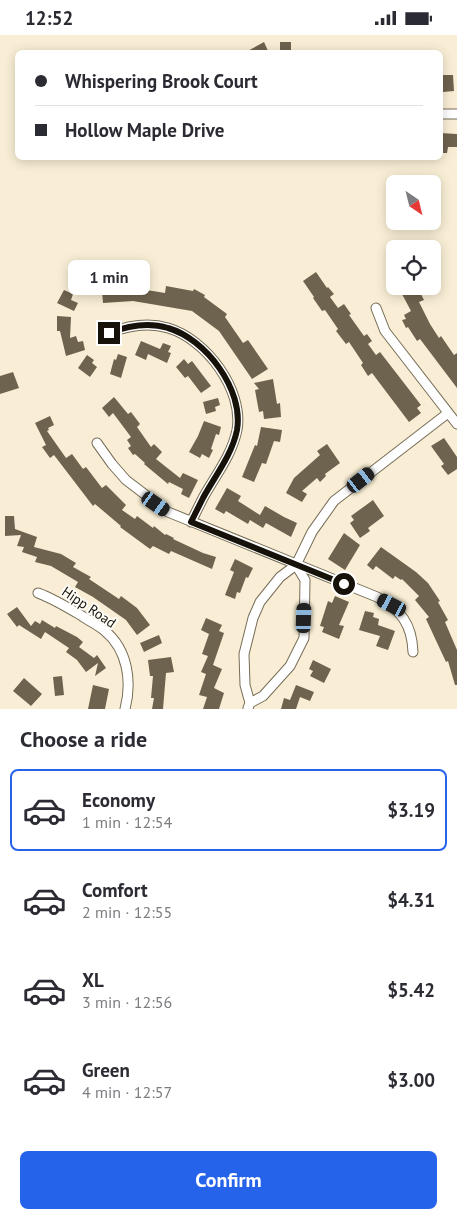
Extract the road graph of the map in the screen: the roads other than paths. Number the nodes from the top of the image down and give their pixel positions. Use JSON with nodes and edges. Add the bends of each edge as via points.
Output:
{"nodes":[{"id":1,"x":443,"y":114,"type":"edge"},
{"id":2,"x":457,"y":114,"type":"edge"},
{"id":3,"x":376,"y":308,"type":"dead end"},
{"id":4,"x":109,"y":333,"type":"dead end"},
{"id":5,"x":448,"y":413,"type":"junction"},
{"id":6,"x":457,"y":424,"type":"edge"},
{"id":7,"x":97,"y":443,"type":"dead end"},
{"id":8,"x":191,"y":522,"type":"junction"},
{"id":9,"x":296,"y":565,"type":"junction"},
{"id":10,"x":38,"y":593,"type":"dead end"},
{"id":11,"x":413,"y":652,"type":"dead end"},
{"id":12,"x":249,"y":706,"type":"edge"},
{"id":13,"x":125,"y":709,"type":"edge"}],
"edges":[{"from":1,"to":2,"type":"street"},
{"from":3,"to":5,"type":"street","via":[[385,331]]},
{"from":4,"to":8,"type":"street","via":[[150,325],[180,332],[204,349],[228,381],[236,403],[237,429],[226,459]]},
{"from":5,"to":6,"type":"street"},
{"from":5,"to":9,"type":"street","via":[[334,501],[312,532]]},
{"from":7,"to":8,"type":"street","via":[[126,480],[145,496],[168,512]]},
{"from":8,"to":9,"type":"street"},
{"from":9,"to":11,"type":"street","via":[[392,605],[409,628]]},
{"from":9,"to":12,"type":"street","via":[[269,589],[253,618],[244,654]]},
{"from":9,"to":12,"type":"street","via":[[305,580],[304,638],[290,666],[263,696]]},
{"from":10,"to":13,"type":"street","name":"Hipp Road","via":[[57,601],[105,631],[112,639],[123,656],[128,676]]}]}
